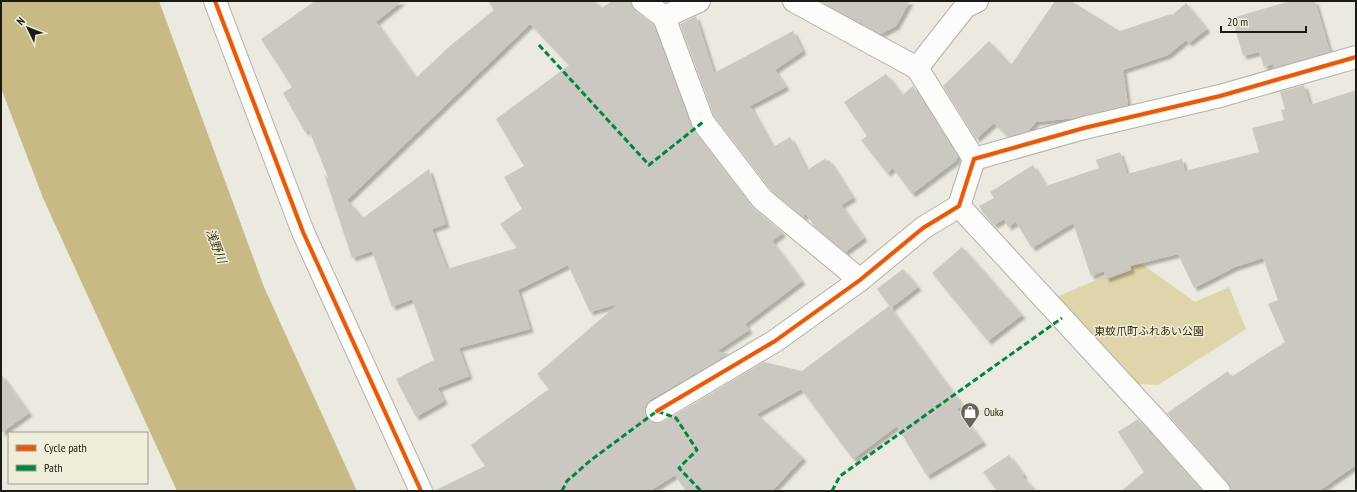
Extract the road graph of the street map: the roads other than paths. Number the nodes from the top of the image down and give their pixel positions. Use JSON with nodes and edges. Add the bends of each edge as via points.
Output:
{"nodes":[{"id":1,"x":215,"y":1,"type":"edge"},
{"id":2,"x":643,"y":1,"type":"edge"},
{"id":3,"x":699,"y":1,"type":"edge"},
{"id":4,"x":794,"y":1,"type":"edge"},
{"id":5,"x":968,"y":3,"type":"edge"},
{"id":6,"x":664,"y":17,"type":"junction"},
{"id":7,"x":1356,"y":57,"type":"edge"},
{"id":8,"x":916,"y":68,"type":"junction"},
{"id":9,"x":974,"y":159,"type":"junction"},
{"id":10,"x":959,"y":206,"type":"junction"},
{"id":11,"x":860,"y":280,"type":"junction"},
{"id":12,"x":657,"y":411,"type":"dead end"},
{"id":13,"x":421,"y":491,"type":"edge"},
{"id":14,"x":1219,"y":491,"type":"edge"}],
"edges":[{"from":1,"to":13,"type":"street","via":[[303,232]]},
{"from":2,"to":6,"type":"street"},
{"from":3,"to":6,"type":"street"},
{"from":4,"to":8,"type":"street"},
{"from":5,"to":8,"type":"street"},
{"from":6,"to":11,"type":"street","via":[[703,122],[762,199]]},
{"from":7,"to":9,"type":"street","via":[[1220,96],[1084,128]]},
{"from":8,"to":9,"type":"street"},
{"from":9,"to":10,"type":"street"},
{"from":10,"to":11,"type":"street","via":[[923,228]]},
{"from":10,"to":14,"type":"street"},
{"from":11,"to":12,"type":"street","via":[[775,341]]}]}
